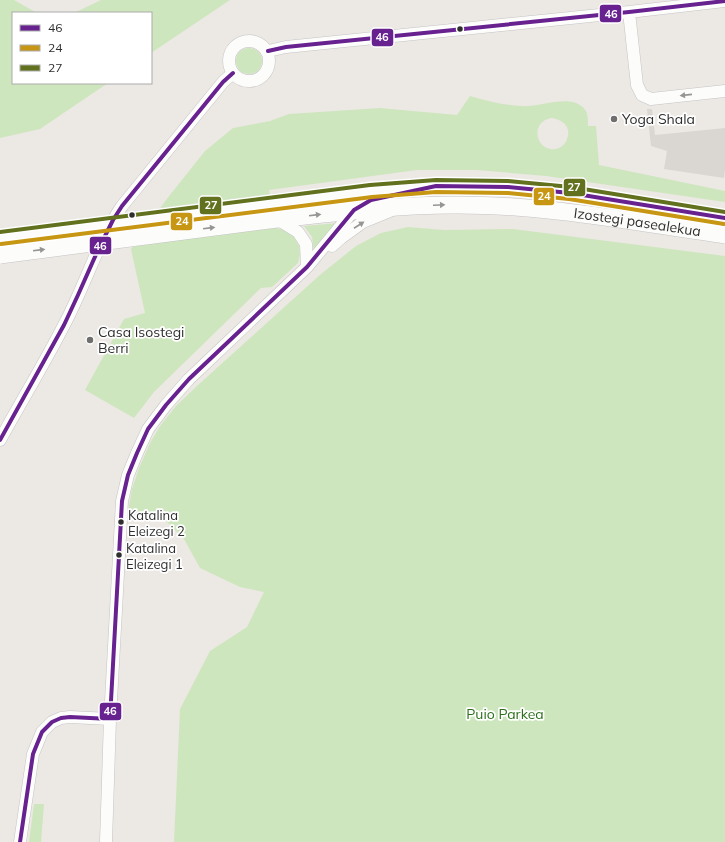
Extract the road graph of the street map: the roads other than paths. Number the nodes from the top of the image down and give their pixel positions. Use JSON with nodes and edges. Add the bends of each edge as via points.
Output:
{"nodes":[{"id":1,"x":725,"y":1,"type":"edge"},
{"id":2,"x":629,"y":12,"type":"junction"},
{"id":3,"x":268,"y":51,"type":"junction"},
{"id":4,"x":233,"y":73,"type":"junction"},
{"id":5,"x":725,"y":91,"type":"edge"},
{"id":6,"x":436,"y":186,"type":"junction"},
{"id":7,"x":400,"y":206,"type":"junction"},
{"id":8,"x":354,"y":210,"type":"junction"},
{"id":9,"x":275,"y":211,"type":"junction"},
{"id":10,"x":725,"y":218,"type":"edge"},
{"id":11,"x":725,"y":235,"type":"edge"},
{"id":12,"x":0,"y":238,"type":"edge"},
{"id":13,"x":0,"y":255,"type":"edge"},
{"id":14,"x":307,"y":268,"type":"junction"},
{"id":15,"x":0,"y":440,"type":"edge"},
{"id":16,"x":110,"y":719,"type":"junction"},
{"id":17,"x":20,"y":842,"type":"edge"},
{"id":18,"x":106,"y":842,"type":"edge"}],
"edges":[{"from":1,"to":2,"type":"street"},
{"from":2,"to":3,"type":"street"},
{"from":5,"to":2,"type":"street","one_way":true,"via":[[651,99],[642,95],[637,85]]},
{"from":3,"to":4,"type":"street","via":[[268,70],[257,80],[244,81]]},
{"from":3,"to":4,"type":"street","via":[[259,42],[241,42],[231,51],[229,57]]},
{"from":4,"to":15,"type":"street","via":[[115,215],[65,324]]},
{"from":6,"to":8,"type":"street","via":[[371,200]]},
{"from":6,"to":9,"type":"main road","name":"Izostegi pasealekua","via":[[371,191]]},
{"from":6,"to":10,"type":"main road","name":"Izostegi pasealekua","via":[[508,187],[570,193]]},
{"from":7,"to":8,"type":"main road","name":"Izostegi pasealekua"},
{"from":7,"to":11,"type":"main road","name":"Izostegi pasealekua","one_way":true,"via":[[504,206],[555,210]]},
{"from":14,"to":7,"type":"street","one_way":true,"via":[[363,222]]},
{"from":9,"to":8,"type":"main road","name":"Izostegi pasealekua","one_way":true},
{"from":8,"to":14,"type":"street"},
{"from":9,"to":12,"type":"main road","name":"Izostegi pasealekua","bridge":true},
{"from":13,"to":9,"type":"main road","name":"Izostegi pasealekua","one_way":true,"bridge":true},
{"from":9,"to":14,"type":"street","via":[[298,232],[306,244]]},
{"from":14,"to":16,"type":"street","via":[[189,379],[166,404],[148,429],[137,453],[128,475],[122,501]]},
{"from":16,"to":17,"type":"street","via":[[61,718],[52,722],[42,732],[33,754]]},
{"from":16,"to":18,"type":"street"}]}
